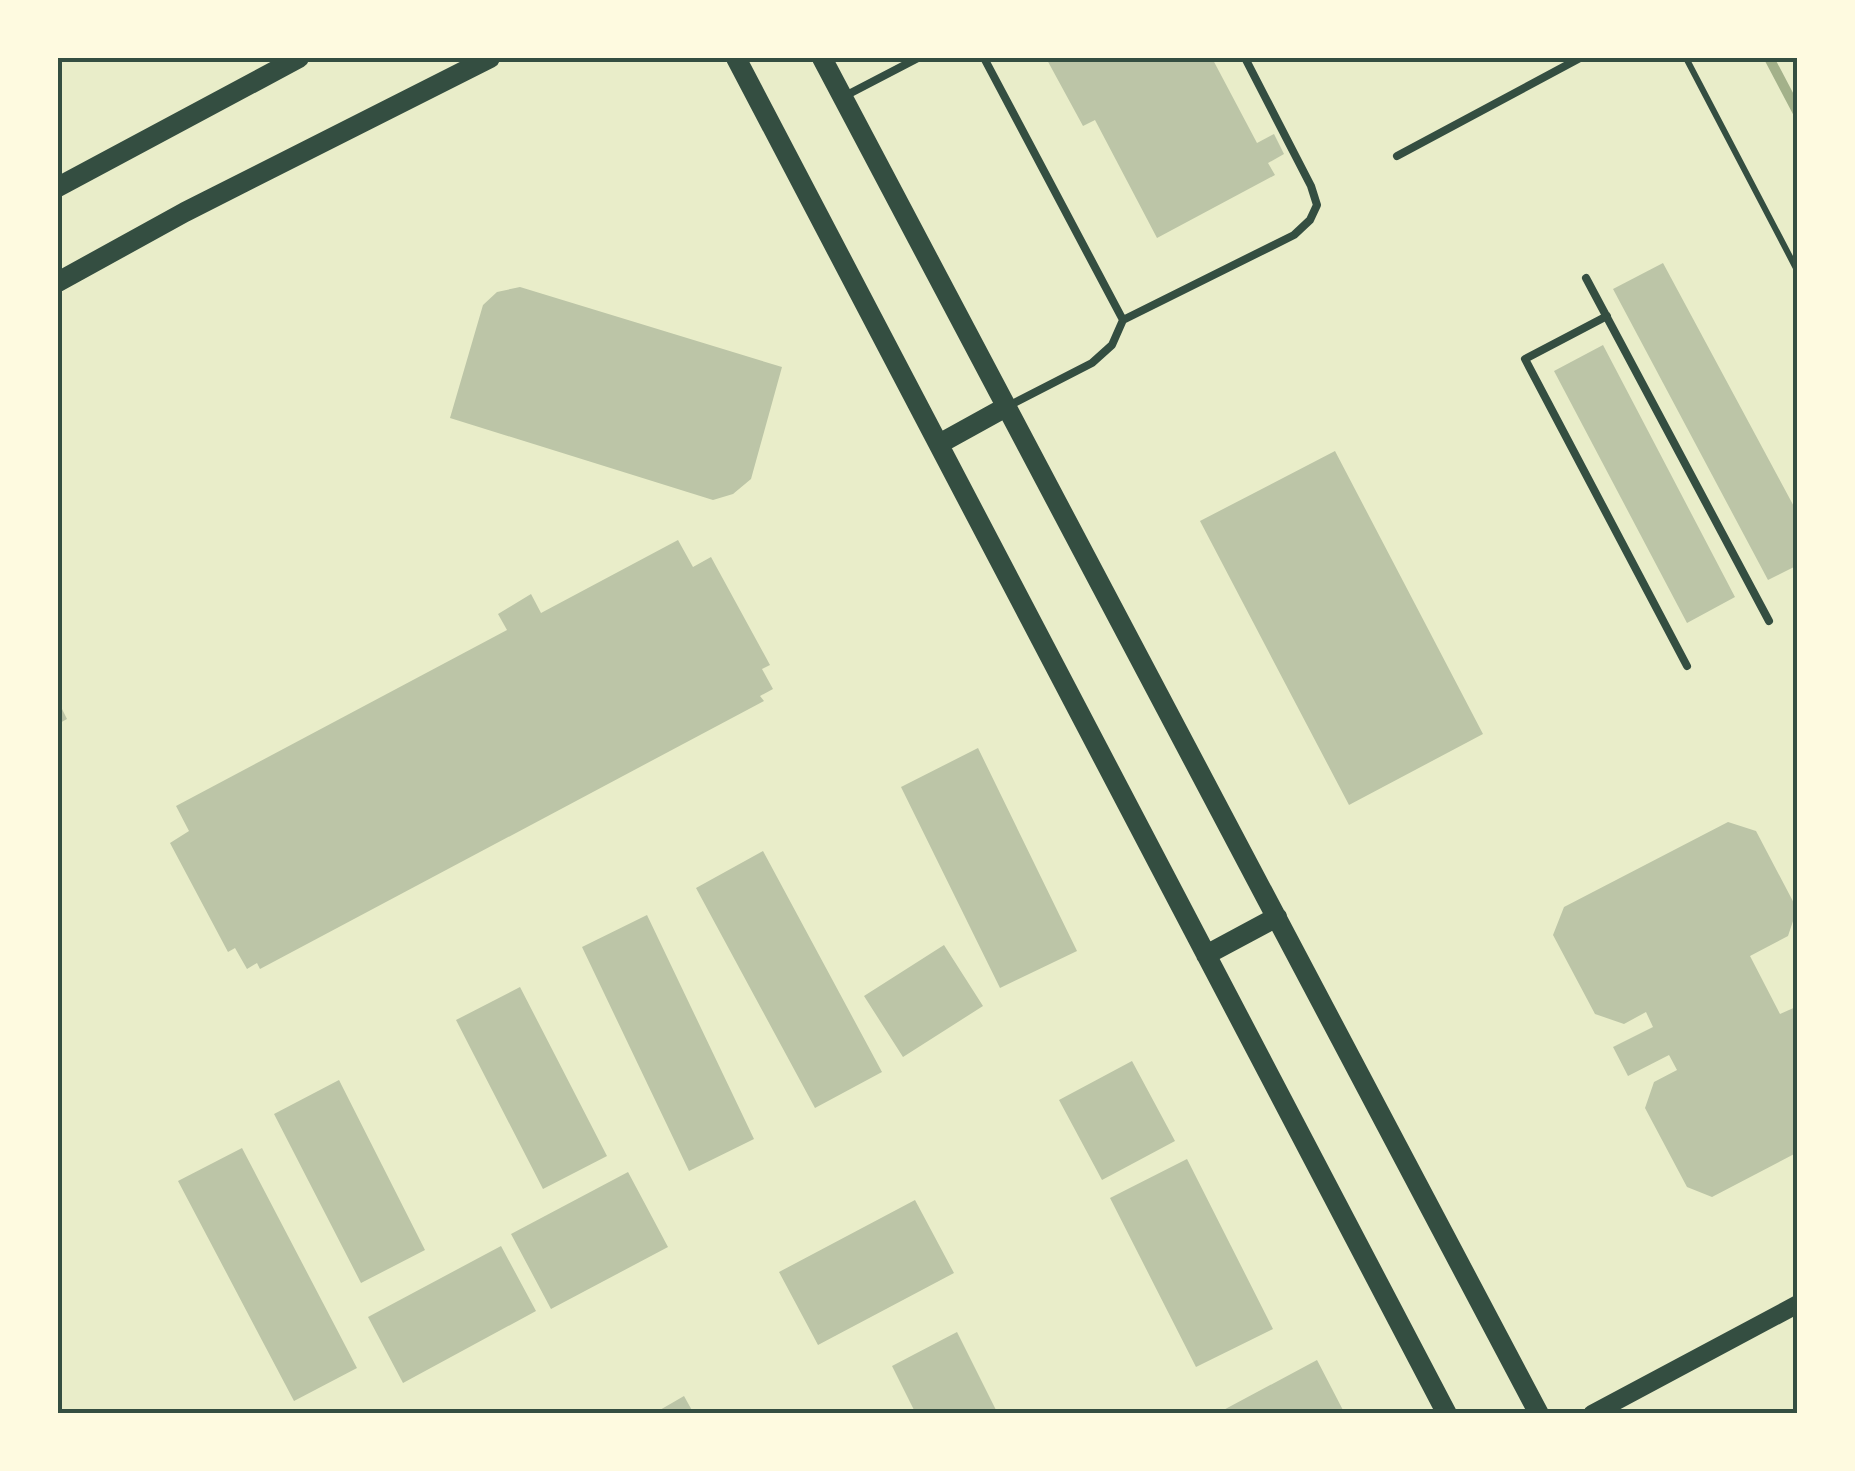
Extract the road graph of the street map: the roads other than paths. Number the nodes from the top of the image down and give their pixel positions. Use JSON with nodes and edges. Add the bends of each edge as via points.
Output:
{"nodes":[{"id":1,"x":299,"y":58,"type":"edge"},
{"id":2,"x":490,"y":58,"type":"edge"},
{"id":3,"x":736,"y":58,"type":"edge"},
{"id":4,"x":822,"y":58,"type":"edge"},
{"id":5,"x":918,"y":58,"type":"edge"},
{"id":6,"x":984,"y":58,"type":"edge"},
{"id":7,"x":1245,"y":58,"type":"edge"},
{"id":8,"x":1580,"y":58,"type":"edge"},
{"id":9,"x":843,"y":97,"type":"junction"},
{"id":10,"x":1397,"y":156,"type":"dead end"},
{"id":11,"x":58,"y":187,"type":"edge"},
{"id":12,"x":1586,"y":278,"type":"dead end"},
{"id":13,"x":58,"y":282,"type":"edge"},
{"id":14,"x":1607,"y":316,"type":"junction"},
{"id":15,"x":1123,"y":320,"type":"junction"},
{"id":16,"x":1006,"y":407,"type":"junction"},
{"id":17,"x":939,"y":444,"type":"junction"},
{"id":18,"x":1769,"y":621,"type":"dead end"},
{"id":19,"x":1687,"y":666,"type":"dead end"},
{"id":20,"x":1277,"y":917,"type":"junction"},
{"id":21,"x":1206,"y":955,"type":"junction"},
{"id":22,"x":1798,"y":1304,"type":"edge"},
{"id":23,"x":1448,"y":1414,"type":"edge"},
{"id":24,"x":1539,"y":1414,"type":"edge"},
{"id":25,"x":1592,"y":1414,"type":"edge"}],
"edges":[{"from":1,"to":11,"type":"main road"},
{"from":2,"to":13,"type":"main road"},
{"from":3,"to":17,"type":"main road"},
{"from":4,"to":9,"type":"main road"},
{"from":5,"to":9,"type":"lane"},
{"from":6,"to":15,"type":"lane"},
{"from":7,"to":15,"type":"lane","via":[[1317,205],[1294,235]]},
{"from":8,"to":10,"type":"lane"},
{"from":9,"to":16,"type":"main road"},
{"from":12,"to":14,"type":"lane"},
{"from":14,"to":18,"type":"lane"},
{"from":14,"to":19,"type":"lane","via":[[1525,359]]},
{"from":15,"to":16,"type":"lane","via":[[1112,344],[1092,363]]},
{"from":16,"to":17,"type":"main road"},
{"from":16,"to":20,"type":"main road"},
{"from":17,"to":21,"type":"main road"},
{"from":20,"to":21,"type":"main road"},
{"from":20,"to":24,"type":"main road"},
{"from":21,"to":23,"type":"main road"},
{"from":22,"to":25,"type":"street"}]}
